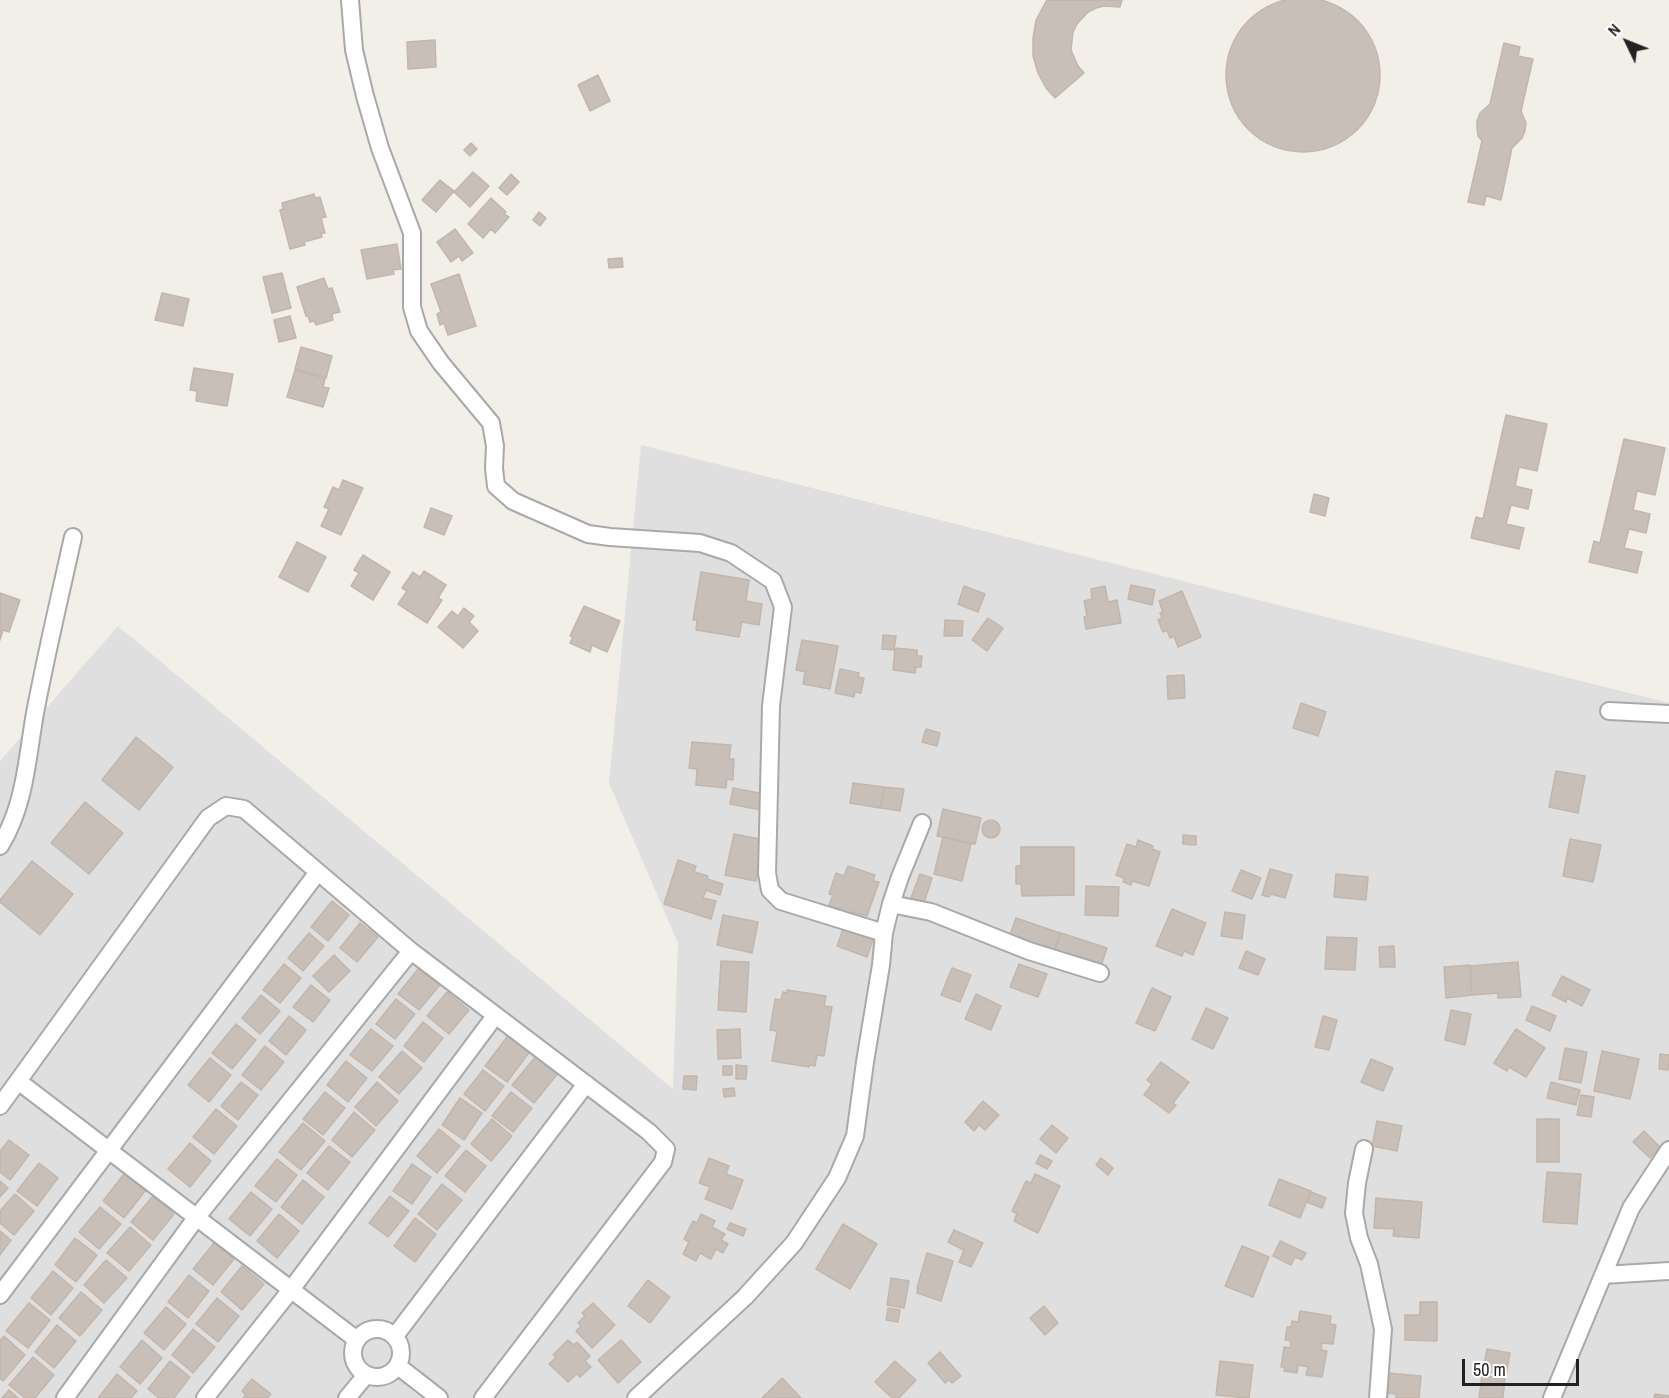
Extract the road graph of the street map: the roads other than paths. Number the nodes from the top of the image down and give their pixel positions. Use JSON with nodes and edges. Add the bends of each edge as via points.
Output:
{"nodes":[{"id":1,"x":350,"y":0,"type":"edge"},
{"id":2,"x":72,"y":537,"type":"dead end"},
{"id":3,"x":1609,"y":711,"type":"dead end"},
{"id":4,"x":1669,"y":714,"type":"edge"},
{"id":5,"x":922,"y":823,"type":"dead end"},
{"id":6,"x":0,"y":846,"type":"edge"},
{"id":7,"x":318,"y":872,"type":"junction"},
{"id":8,"x":891,"y":904,"type":"junction"},
{"id":9,"x":884,"y":933,"type":"junction"},
{"id":10,"x":411,"y":951,"type":"junction"},
{"id":11,"x":1100,"y":973,"type":"dead end"},
{"id":12,"x":495,"y":1016,"type":"junction"},
{"id":13,"x":18,"y":1082,"type":"junction"},
{"id":14,"x":586,"y":1084,"type":"junction"},
{"id":15,"x":0,"y":1106,"type":"edge"},
{"id":16,"x":1364,"y":1149,"type":"dead end"},
{"id":17,"x":1669,"y":1150,"type":"edge"},
{"id":18,"x":108,"y":1151,"type":"junction"},
{"id":19,"x":196,"y":1218,"type":"junction"},
{"id":20,"x":1669,"y":1271,"type":"edge"},
{"id":21,"x":1603,"y":1275,"type":"junction"},
{"id":22,"x":290,"y":1291,"type":"junction"},
{"id":23,"x":0,"y":1295,"type":"edge"},
{"id":24,"x":395,"y":1336,"type":"junction"},
{"id":25,"x":357,"y":1341,"type":"junction"},
{"id":26,"x":398,"y":1366,"type":"junction"},
{"id":27,"x":366,"y":1375,"type":"junction"},
{"id":28,"x":65,"y":1398,"type":"edge"},
{"id":29,"x":204,"y":1398,"type":"edge"},
{"id":30,"x":347,"y":1398,"type":"edge"},
{"id":31,"x":439,"y":1398,"type":"edge"},
{"id":32,"x":483,"y":1398,"type":"edge"},
{"id":33,"x":636,"y":1398,"type":"edge"},
{"id":34,"x":1378,"y":1398,"type":"edge"},
{"id":35,"x":1552,"y":1398,"type":"edge"}],
"edges":[{"from":1,"to":9,"type":"street","via":[[354,50],[365,96],[412,233],[412,307],[419,331],[491,423],[496,486],[513,501],[588,534],[700,543],[730,553],[773,581],[783,607],[771,706],[767,873],[770,890],[781,901]]},
{"from":2,"to":6,"type":"street","via":[[21,801]]},
{"from":3,"to":4,"type":"street"},
{"from":5,"to":8,"type":"street"},
{"from":7,"to":10,"type":"street"},
{"from":7,"to":13,"type":"street","via":[[243,809],[226,806],[208,818]]},
{"from":7,"to":18,"type":"street"},
{"from":8,"to":9,"type":"street"},
{"from":8,"to":11,"type":"street","via":[[931,912],[1029,951]]},
{"from":9,"to":33,"type":"street","via":[[855,1136],[837,1178],[794,1243],[752,1290]]},
{"from":10,"to":12,"type":"street"},
{"from":10,"to":19,"type":"street"},
{"from":12,"to":14,"type":"street"},
{"from":12,"to":22,"type":"street"},
{"from":13,"to":15,"type":"street"},
{"from":13,"to":18,"type":"street"},
{"from":14,"to":24,"type":"street"},
{"from":14,"to":32,"type":"street","via":[[659,1141],[666,1149],[663,1162]]},
{"from":16,"to":34,"type":"street","via":[[1354,1213],[1383,1329]]},
{"from":17,"to":21,"type":"street","via":[[1631,1208]]},
{"from":18,"to":19,"type":"street"},
{"from":18,"to":23,"type":"street"},
{"from":19,"to":22,"type":"street"},
{"from":19,"to":28,"type":"street"},
{"from":20,"to":21,"type":"street"},
{"from":21,"to":35,"type":"street"},
{"from":22,"to":25,"type":"street"},
{"from":22,"to":29,"type":"street"},
{"from":24,"to":25,"type":"street","via":[[375,1329]]},
{"from":24,"to":26,"type":"street","via":[[402,1350]]},
{"from":25,"to":27,"type":"street","via":[[353,1356]]},
{"from":26,"to":27,"type":"street","via":[[387,1376]]},
{"from":26,"to":31,"type":"street"},
{"from":27,"to":30,"type":"street"}]}
